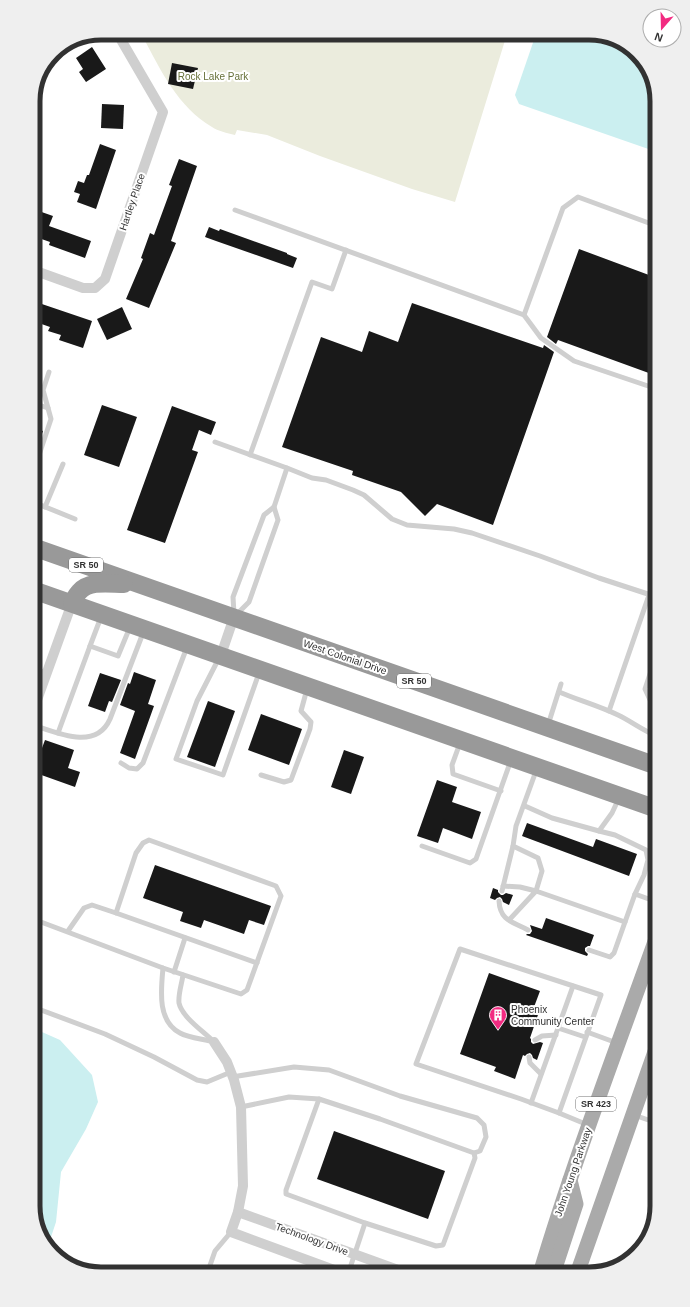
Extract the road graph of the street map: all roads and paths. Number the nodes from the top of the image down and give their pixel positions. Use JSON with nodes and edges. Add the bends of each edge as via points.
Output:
{"nodes":[{"id":1,"x":121,"y":40,"type":"edge"},
{"id":2,"x":234,"y":210,"type":"dead end"},
{"id":3,"x":650,"y":223,"type":"edge"},
{"id":4,"x":346,"y":250,"type":"junction"},
{"id":5,"x":40,"y":273,"type":"edge"},
{"id":6,"x":524,"y":315,"type":"junction"},
{"id":7,"x":49,"y":372,"type":"dead end"},
{"id":8,"x":650,"y":387,"type":"edge"},
{"id":9,"x":40,"y":405,"type":"edge"},
{"id":10,"x":48,"y":408,"type":"junction"},
{"id":11,"x":214,"y":442,"type":"dead end"},
{"id":12,"x":40,"y":452,"type":"edge"},
{"id":13,"x":250,"y":455,"type":"junction"},
{"id":14,"x":63,"y":464,"type":"dead end"},
{"id":15,"x":287,"y":468,"type":"junction"},
{"id":16,"x":40,"y":505,"type":"edge"},
{"id":17,"x":45,"y":507,"type":"junction"},
{"id":18,"x":274,"y":507,"type":"junction"},
{"id":19,"x":76,"y":519,"type":"dead end"},
{"id":20,"x":40,"y":549,"type":"edge"},
{"id":21,"x":139,"y":584,"type":"junction"},
{"id":22,"x":40,"y":592,"type":"edge"},
{"id":23,"x":649,"y":595,"type":"joint"},
{"id":24,"x":72,"y":603,"type":"junction"},
{"id":25,"x":102,"y":614,"type":"junction"},
{"id":26,"x":234,"y":618,"type":"junction"},
{"id":27,"x":138,"y":626,"type":"junction"},
{"id":28,"x":188,"y":644,"type":"junction"},
{"id":29,"x":90,"y":646,"type":"junction"},
{"id":30,"x":220,"y":655,"type":"junction"},
{"id":31,"x":260,"y":669,"type":"junction"},
{"id":32,"x":40,"y":670,"type":"edge"},
{"id":33,"x":47,"y":673,"type":"junction"},
{"id":34,"x":650,"y":674,"type":"edge"},
{"id":35,"x":561,"y":684,"type":"dead end"},
{"id":36,"x":308,"y":686,"type":"junction"},
{"id":37,"x":40,"y":692,"type":"edge"},
{"id":38,"x":559,"y":692,"type":"junction"},
{"id":39,"x":650,"y":700,"type":"edge"},
{"id":40,"x":609,"y":711,"type":"junction"},
{"id":41,"x":40,"y":727,"type":"edge"},
{"id":42,"x":547,"y":727,"type":"junction"},
{"id":43,"x":58,"y":733,"type":"junction"},
{"id":44,"x":650,"y":733,"type":"edge"},
{"id":45,"x":461,"y":739,"type":"junction"},
{"id":46,"x":512,"y":757,"type":"junction"},
{"id":47,"x":121,"y":763,"type":"dead end"},
{"id":48,"x":650,"y":764,"type":"edge"},
{"id":49,"x":538,"y":766,"type":"junction"},
{"id":50,"x":261,"y":775,"type":"dead end"},
{"id":51,"x":501,"y":791,"type":"junction"},
{"id":52,"x":620,"y":796,"type":"junction"},
{"id":53,"x":524,"y":806,"type":"junction"},
{"id":54,"x":650,"y":807,"type":"edge"},
{"id":55,"x":599,"y":831,"type":"junction"},
{"id":56,"x":422,"y":846,"type":"dead end"},
{"id":57,"x":513,"y":846,"type":"junction"},
{"id":58,"x":536,"y":890,"type":"junction"},
{"id":59,"x":635,"y":894,"type":"junction"},
{"id":60,"x":650,"y":899,"type":"edge"},
{"id":61,"x":499,"y":901,"type":"dead end"},
{"id":62,"x":116,"y":913,"type":"junction"},
{"id":63,"x":509,"y":920,"type":"junction"},
{"id":64,"x":40,"y":921,"type":"edge"},
{"id":65,"x":625,"y":922,"type":"junction"},
{"id":66,"x":528,"y":930,"type":"dead end"},
{"id":67,"x":68,"y":931,"type":"junction"},
{"id":68,"x":185,"y":938,"type":"junction"},
{"id":69,"x":589,"y":950,"type":"dead end"},
{"id":70,"x":650,"y":955,"type":"edge"},
{"id":71,"x":257,"y":963,"type":"junction"},
{"id":72,"x":163,"y":968,"type":"junction"},
{"id":73,"x":174,"y":972,"type":"junction"},
{"id":74,"x":183,"y":975,"type":"junction"},
{"id":75,"x":573,"y":986,"type":"junction"},
{"id":76,"x":40,"y":1010,"type":"edge"},
{"id":77,"x":558,"y":1028,"type":"junction"},
{"id":78,"x":586,"y":1034,"type":"junction"},
{"id":79,"x":556,"y":1035,"type":"junction"},
{"id":80,"x":535,"y":1040,"type":"dead end"},
{"id":81,"x":214,"y":1042,"type":"junction"},
{"id":82,"x":618,"y":1044,"type":"junction"},
{"id":83,"x":529,"y":1057,"type":"dead end"},
{"id":84,"x":650,"y":1066,"type":"edge"},
{"id":85,"x":232,"y":1074,"type":"junction"},
{"id":86,"x":541,"y":1074,"type":"junction"},
{"id":87,"x":319,"y":1099,"type":"junction"},
{"id":88,"x":531,"y":1103,"type":"junction"},
{"id":89,"x":241,"y":1107,"type":"junction"},
{"id":90,"x":559,"y":1113,"type":"junction"},
{"id":91,"x":633,"y":1115,"type":"junction"},
{"id":92,"x":650,"y":1121,"type":"edge"},
{"id":93,"x":588,"y":1125,"type":"junction"},
{"id":94,"x":474,"y":1153,"type":"junction"},
{"id":95,"x":570,"y":1179,"type":"junction"},
{"id":96,"x":238,"y":1212,"type":"junction"},
{"id":97,"x":365,"y":1223,"type":"junction"},
{"id":98,"x":231,"y":1232,"type":"junction"},
{"id":99,"x":354,"y":1254,"type":"junction"},
{"id":100,"x":210,"y":1267,"type":"edge"},
{"id":101,"x":326,"y":1267,"type":"edge"},
{"id":102,"x":350,"y":1267,"type":"edge"},
{"id":103,"x":390,"y":1267,"type":"edge"},
{"id":104,"x":542,"y":1267,"type":"edge"},
{"id":105,"x":555,"y":1267,"type":"edge"},
{"id":106,"x":579,"y":1267,"type":"edge"}],
"edges":[{"from":1,"to":5,"type":"street","name":"Hartley Place","via":[[163,112],[105,279],[95,288],[83,288]]},
{"from":2,"to":4,"type":"lane"},
{"from":3,"to":6,"type":"lane","via":[[578,197],[563,208]]},
{"from":4,"to":6,"type":"lane"},
{"from":4,"to":13,"type":"lane","via":[[332,289],[312,282]]},
{"from":6,"to":8,"type":"lane","via":[[541,338],[574,361]]},
{"from":7,"to":10,"type":"lane","via":[[43,390]]},
{"from":9,"to":10,"type":"lane"},
{"from":10,"to":12,"type":"lane","via":[[51,419]]},
{"from":11,"to":13,"type":"lane"},
{"from":13,"to":15,"type":"lane"},
{"from":14,"to":17,"type":"lane"},
{"from":15,"to":18,"type":"lane"},
{"from":15,"to":23,"type":"lane","via":[[364,495],[392,519],[407,525],[472,533]]},
{"from":16,"to":17,"type":"lane"},
{"from":17,"to":19,"type":"lane"},
{"from":18,"to":26,"type":"lane","via":[[264,515],[242,574],[234,597]]},
{"from":18,"to":26,"type":"lane","via":[[278,520],[249,602]]},
{"from":20,"to":21,"type":"highway","name":"West Colonial Drive","number":"SR 50"},
{"from":21,"to":24,"type":"highway","via":[[98,584],[85,587]]},
{"from":21,"to":26,"type":"highway","name":"West Colonial Drive","number":"SR 50"},
{"from":22,"to":24,"type":"highway"},
{"from":23,"to":40,"type":"lane"},
{"from":24,"to":25,"type":"highway"},
{"from":24,"to":33,"type":"street"},
{"from":25,"to":27,"type":"highway"},
{"from":25,"to":29,"type":"lane"},
{"from":26,"to":30,"type":"street"},
{"from":26,"to":42,"type":"highway","name":"West Colonial Drive","number":"SR 50"},
{"from":27,"to":28,"type":"highway"},
{"from":27,"to":29,"type":"lane","via":[[118,656]]},
{"from":27,"to":43,"type":"lane","via":[[106,727],[90,736],[73,737]]},
{"from":28,"to":30,"type":"highway"},
{"from":28,"to":47,"type":"lane","via":[[143,763],[137,769]]},
{"from":29,"to":43,"type":"lane"},
{"from":30,"to":31,"type":"highway"},
{"from":30,"to":31,"type":"lane","via":[[198,701],[176,759],[223,775]]},
{"from":31,"to":36,"type":"highway"},
{"from":32,"to":33,"type":"lane"},
{"from":33,"to":37,"type":"street"},
{"from":34,"to":39,"type":"lane","via":[[645,689]]},
{"from":35,"to":38,"type":"lane"},
{"from":36,"to":45,"type":"highway"},
{"from":36,"to":50,"type":"lane","via":[[300,711],[311,722],[310,729],[291,780],[284,782]]},
{"from":38,"to":40,"type":"lane"},
{"from":38,"to":42,"type":"lane"},
{"from":40,"to":44,"type":"lane"},
{"from":41,"to":43,"type":"lane"},
{"from":42,"to":48,"type":"highway","name":"West Colonial Drive","number":"SR 50"},
{"from":45,"to":46,"type":"highway"},
{"from":45,"to":51,"type":"lane","via":[[452,765],[453,774]]},
{"from":46,"to":49,"type":"highway"},
{"from":46,"to":51,"type":"lane"},
{"from":49,"to":52,"type":"highway"},
{"from":49,"to":53,"type":"lane"},
{"from":51,"to":56,"type":"lane","via":[[476,859],[470,863]]},
{"from":52,"to":54,"type":"highway"},
{"from":52,"to":55,"type":"lane"},
{"from":53,"to":55,"type":"lane","via":[[552,818]]},
{"from":53,"to":57,"type":"lane","via":[[516,826]]},
{"from":55,"to":59,"type":"lane","via":[[615,835],[646,850],[648,860]]},
{"from":57,"to":58,"type":"lane","via":[[538,858],[542,872]]},
{"from":57,"to":58,"type":"lane","via":[[503,888],[520,887]]},
{"from":58,"to":63,"type":"lane"},
{"from":58,"to":65,"type":"lane"},
{"from":59,"to":60,"type":"lane"},
{"from":59,"to":65,"type":"lane"},
{"from":61,"to":63,"type":"lane","via":[[504,918]]},
{"from":62,"to":67,"type":"lane","via":[[92,905],[84,908]]},
{"from":62,"to":68,"type":"lane"},
{"from":62,"to":71,"type":"lane","via":[[136,853],[142,843],[149,840],[276,886],[281,896]]},
{"from":63,"to":66,"type":"lane"},
{"from":64,"to":67,"type":"lane"},
{"from":65,"to":69,"type":"lane","via":[[614,953],[610,957]]},
{"from":67,"to":72,"type":"lane"},
{"from":68,"to":71,"type":"lane"},
{"from":68,"to":73,"type":"lane"},
{"from":70,"to":82,"type":"main road","name":"John Young Parkway","number":"SR 423"},
{"from":71,"to":74,"type":"lane","via":[[246,990],[241,994]]},
{"from":72,"to":73,"type":"lane"},
{"from":72,"to":81,"type":"lane","via":[[161,996],[163,1011],[170,1026],[181,1033]]},
{"from":73,"to":74,"type":"lane"},
{"from":74,"to":81,"type":"lane","via":[[179,1002],[182,1010]]},
{"from":75,"to":77,"type":"lane"},
{"from":75,"to":78,"type":"lane","via":[[600,995]]},
{"from":75,"to":88,"type":"lane","via":[[460,949],[416,1064]]},
{"from":76,"to":85,"type":"lane","via":[[106,1034],[197,1080],[206,1082]]},
{"from":77,"to":78,"type":"lane"},
{"from":77,"to":79,"type":"lane"},
{"from":78,"to":82,"type":"lane"},
{"from":78,"to":90,"type":"lane"},
{"from":79,"to":80,"type":"lane","via":[[542,1036]]},
{"from":79,"to":86,"type":"lane"},
{"from":81,"to":85,"type":"street"},
{"from":82,"to":93,"type":"main road","name":"John Young Parkway","number":"SR 423"},
{"from":83,"to":86,"type":"lane","via":[[530,1063]]},
{"from":84,"to":91,"type":"main road"},
{"from":85,"to":89,"type":"street"},
{"from":85,"to":94,"type":"lane","via":[[294,1067],[329,1070],[400,1096],[477,1118],[484,1124],[486,1137],[480,1151]]},
{"from":86,"to":88,"type":"lane"},
{"from":87,"to":89,"type":"lane","via":[[289,1097]]},
{"from":87,"to":94,"type":"lane"},
{"from":87,"to":97,"type":"lane","via":[[286,1194]]},
{"from":88,"to":90,"type":"lane"},
{"from":89,"to":96,"type":"street","via":[[243,1186]]},
{"from":90,"to":93,"type":"lane"},
{"from":91,"to":92,"type":"lane"},
{"from":91,"to":106,"type":"main road"},
{"from":93,"to":95,"type":"main road","name":"John Young Parkway","number":"SR 423"},
{"from":94,"to":97,"type":"lane","via":[[475,1158],[443,1245],[436,1246]]},
{"from":95,"to":104,"type":"main road","name":"John Young Parkway","number":"SR 423"},
{"from":95,"to":105,"type":"main road","via":[[576,1204]]},
{"from":96,"to":98,"type":"street"},
{"from":96,"to":99,"type":"street","name":"Technology Drive"},
{"from":97,"to":99,"type":"lane"},
{"from":98,"to":100,"type":"lane","via":[[215,1251]]},
{"from":98,"to":101,"type":"street"},
{"from":99,"to":102,"type":"lane"},
{"from":99,"to":103,"type":"street","name":"Technology Drive"}]}
